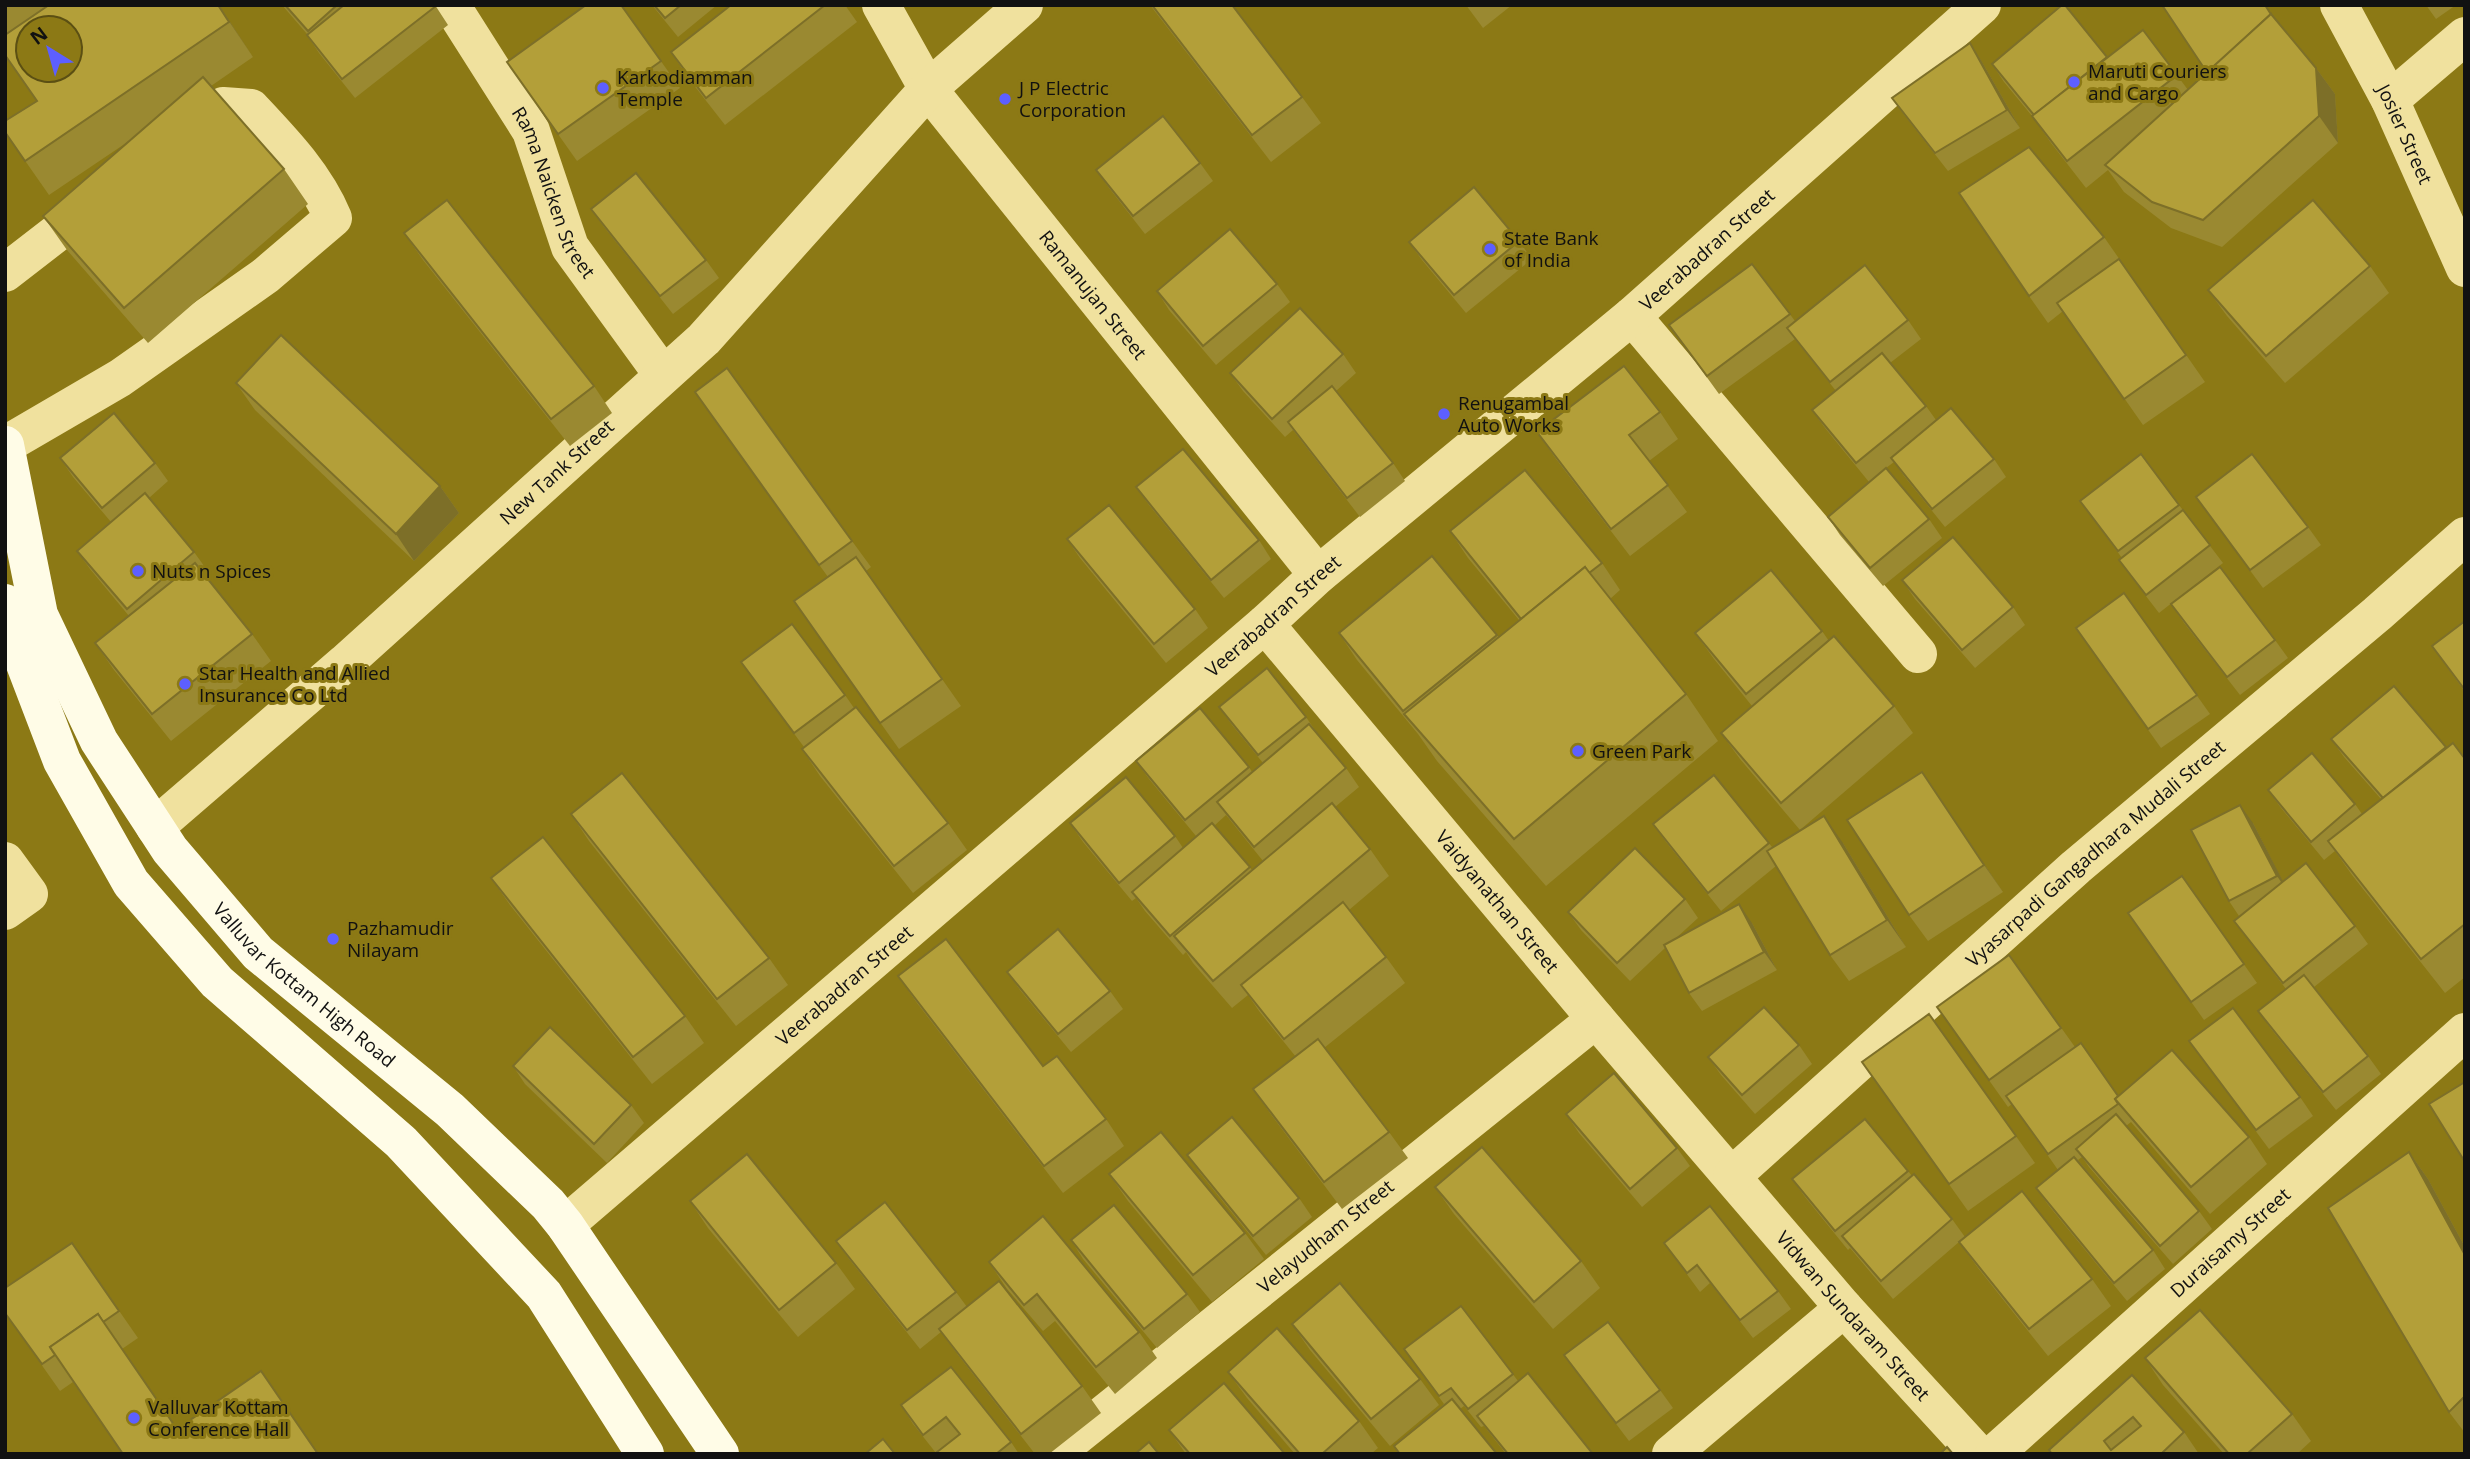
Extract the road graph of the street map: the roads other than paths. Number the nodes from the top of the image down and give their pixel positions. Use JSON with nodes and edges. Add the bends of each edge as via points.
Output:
{"nodes":[{"id":1,"x":451,"y":5,"type":"edge"},
{"id":2,"x":881,"y":5,"type":"edge"},
{"id":3,"x":1024,"y":5,"type":"edge"},
{"id":4,"x":1982,"y":5,"type":"edge"},
{"id":5,"x":2339,"y":5,"type":"edge"},
{"id":6,"x":2465,"y":36,"type":"edge"},
{"id":7,"x":928,"y":89,"type":"junction"},
{"id":8,"x":2390,"y":100,"type":"junction"},
{"id":9,"x":163,"y":151,"type":"edge"},
{"id":10,"x":121,"y":183,"type":"edge"},
{"id":11,"x":2465,"y":268,"type":"edge"},
{"id":12,"x":5,"y":273,"type":"edge"},
{"id":13,"x":1632,"y":316,"type":"junction"},
{"id":14,"x":663,"y":374,"type":"junction"},
{"id":15,"x":5,"y":445,"type":"edge"},
{"id":16,"x":2465,"y":536,"type":"edge"},
{"id":17,"x":1318,"y":575,"type":"junction"},
{"id":18,"x":5,"y":603,"type":"edge"},
{"id":19,"x":1265,"y":624,"type":"junction"},
{"id":20,"x":1918,"y":654,"type":"dead end"},
{"id":21,"x":155,"y":827,"type":"junction"},
{"id":22,"x":5,"y":861,"type":"edge"},
{"id":23,"x":5,"y":911,"type":"edge"},
{"id":24,"x":1596,"y":1019,"type":"junction"},
{"id":25,"x":2465,"y":1032,"type":"edge"},
{"id":26,"x":1732,"y":1176,"type":"junction"},
{"id":27,"x":565,"y":1226,"type":"junction"},
{"id":28,"x":1844,"y":1308,"type":"junction"},
{"id":29,"x":1673,"y":1453,"type":"edge"},
{"id":30,"x":645,"y":1454,"type":"edge"},
{"id":31,"x":720,"y":1454,"type":"edge"},
{"id":32,"x":1054,"y":1454,"type":"edge"},
{"id":33,"x":1978,"y":1454,"type":"edge"},
{"id":34,"x":1994,"y":1454,"type":"edge"}],
"edges":[{"from":1,"to":14,"type":"street","name":"Rama Naicken Street","via":[[531,131],[570,247]]},
{"from":2,"to":7,"type":"street","name":"Ramanujan Street"},
{"from":3,"to":7,"type":"street","name":"New Tank Street"},
{"from":4,"to":13,"type":"street","name":"Veerabadran Street"},
{"from":5,"to":8,"type":"street","name":"Josier Street"},
{"from":6,"to":8,"type":"street"},
{"from":7,"to":14,"type":"street","name":"New Tank Street","via":[[704,339]]},
{"from":7,"to":17,"type":"street","name":"Ramanujan Street"},
{"from":8,"to":11,"type":"street","name":"Josier Street"},
{"from":9,"to":15,"type":"street","via":[[223,106],[251,108],[290,149],[323,194],[333,218],[265,276],[120,378]]},
{"from":10,"to":12,"type":"street"},
{"from":13,"to":17,"type":"street","name":"Veerabadran Street"},
{"from":13,"to":20,"type":"street"},
{"from":14,"to":21,"type":"street","name":"New Tank Street","via":[[345,663]]},
{"from":15,"to":21,"type":"main road","name":"Valluvar Kottam High Road","via":[[39,615],[99,741]]},
{"from":16,"to":26,"type":"street","name":"Vyasarpadi Gangadhara Mudali Street","via":[[2076,867]]},
{"from":17,"to":19,"type":"street","name":"Veerabadran Street"},
{"from":18,"to":30,"type":"main road","via":[[62,761],[131,883],[217,982],[401,1142],[544,1295]]},
{"from":19,"to":24,"type":"street","name":"Vaidyanathan Street"},
{"from":19,"to":27,"type":"street","name":"Veerabadran Street"},
{"from":21,"to":27,"type":"main road","name":"Valluvar Kottam High Road","via":[[258,953],[450,1110]]},
{"from":22,"to":23,"type":"street","via":[[29,894]]},
{"from":24,"to":26,"type":"street","name":"Vaidyanathan Street"},
{"from":24,"to":32,"type":"street","name":"Velayudham Street"},
{"from":25,"to":34,"type":"street","name":"Duraisamy Street"},
{"from":26,"to":28,"type":"street","name":"Vidwan Sundaram Street"},
{"from":27,"to":31,"type":"main road","name":"Valluvar Kottam High Road"},
{"from":28,"to":29,"type":"street"},
{"from":28,"to":33,"type":"street","name":"Vidwan Sundaram Street"}]}
